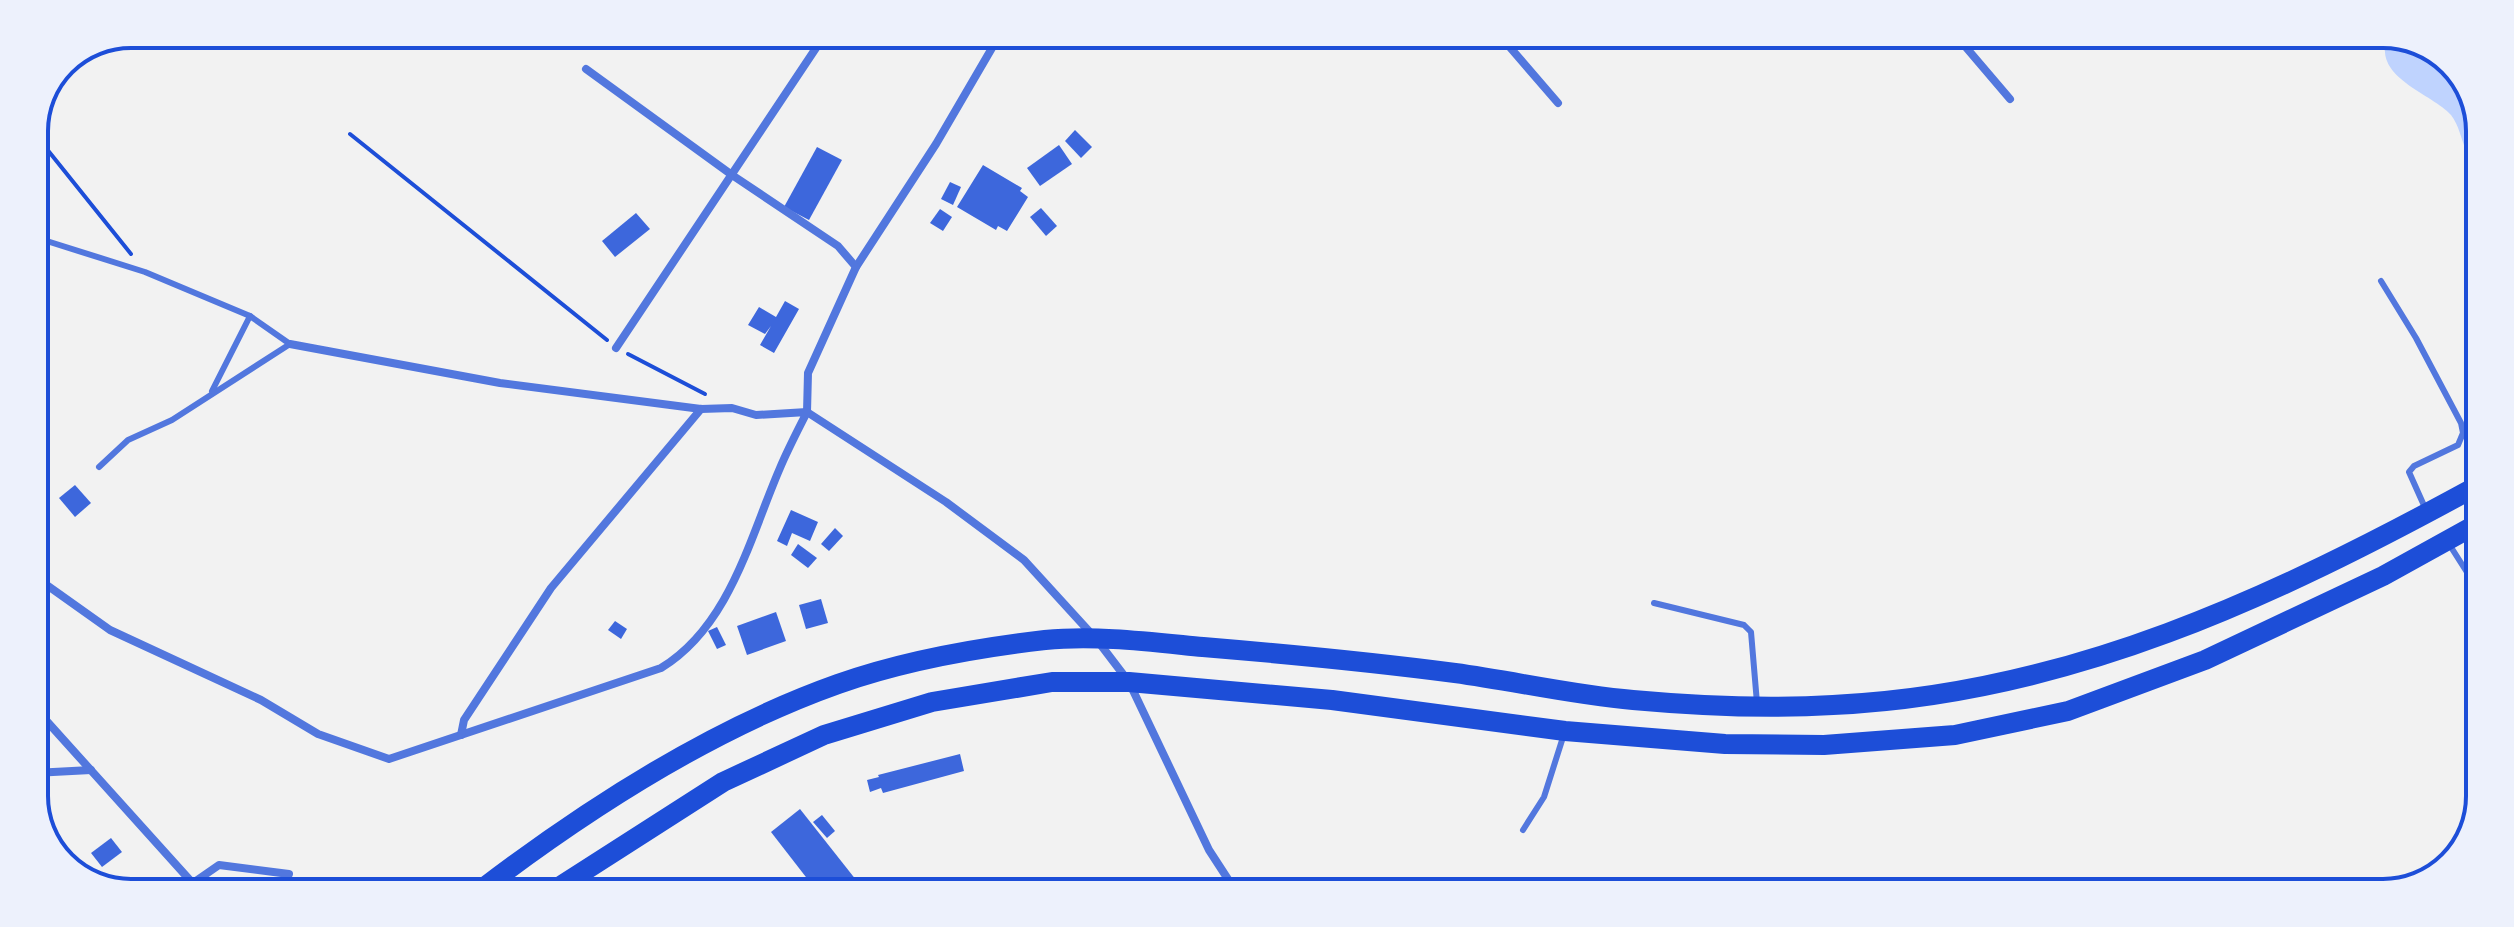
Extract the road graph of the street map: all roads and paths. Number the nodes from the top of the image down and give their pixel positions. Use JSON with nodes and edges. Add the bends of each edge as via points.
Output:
{"nodes":[{"id":1,"x":816,"y":48,"type":"edge"},
{"id":2,"x":992,"y":48,"type":"edge"},
{"id":3,"x":1510,"y":48,"type":"edge"},
{"id":4,"x":1967,"y":48,"type":"edge"},
{"id":5,"x":586,"y":69,"type":"dead end"},
{"id":6,"x":2010,"y":99,"type":"dead end"},
{"id":7,"x":1558,"y":103,"type":"dead end"},
{"id":8,"x":350,"y":134,"type":"dead end"},
{"id":9,"x":48,"y":151,"type":"edge"},
{"id":10,"x":732,"y":175,"type":"junction"},
{"id":11,"x":48,"y":241,"type":"edge"},
{"id":12,"x":856,"y":267,"type":"junction"},
{"id":13,"x":145,"y":272,"type":"junction"},
{"id":14,"x":2381,"y":281,"type":"dead end"},
{"id":15,"x":250,"y":316,"type":"junction"},
{"id":16,"x":290,"y":344,"type":"junction"},
{"id":17,"x":616,"y":348,"type":"junction"},
{"id":18,"x":211,"y":393,"type":"junction"},
{"id":19,"x":732,"y":408,"type":"junction"},
{"id":20,"x":701,"y":409,"type":"junction"},
{"id":21,"x":807,"y":412,"type":"junction"},
{"id":22,"x":99,"y":467,"type":"dead end"},
{"id":23,"x":2466,"y":492,"type":"edge"},
{"id":24,"x":2428,"y":513,"type":"junction"},
{"id":25,"x":2466,"y":529,"type":"edge"},
{"id":26,"x":2446,"y":539,"type":"junction"},
{"id":27,"x":2466,"y":571,"type":"edge"},
{"id":28,"x":48,"y":586,"type":"edge"},
{"id":29,"x":1654,"y":603,"type":"dead end"},
{"id":30,"x":1097,"y":640,"type":"junction"},
{"id":31,"x":1129,"y":682,"type":"junction"},
{"id":32,"x":1757,"y":707,"type":"junction"},
{"id":33,"x":48,"y":722,"type":"edge"},
{"id":34,"x":1565,"y":731,"type":"junction"},
{"id":35,"x":461,"y":735,"type":"junction"},
{"id":36,"x":91,"y":770,"type":"junction"},
{"id":37,"x":48,"y":772,"type":"edge"},
{"id":38,"x":1523,"y":830,"type":"dead end"},
{"id":39,"x":289,"y":874,"type":"dead end"},
{"id":40,"x":189,"y":879,"type":"edge"},
{"id":41,"x":203,"y":879,"type":"edge"},
{"id":42,"x":497,"y":879,"type":"edge"},
{"id":43,"x":572,"y":879,"type":"edge"},
{"id":44,"x":1228,"y":879,"type":"edge"}],
"edges":[{"from":1,"to":10,"type":"street"},
{"from":2,"to":12,"type":"street"},
{"from":3,"to":7,"type":"street"},
{"from":4,"to":6,"type":"street"},
{"from":5,"to":10,"type":"street"},
{"from":8,"to":17,"type":"path"},
{"from":9,"to":13,"type":"path"},
{"from":10,"to":12,"type":"street","via":[[838,246]]},
{"from":10,"to":17,"type":"street"},
{"from":11,"to":13,"type":"lane"},
{"from":12,"to":21,"type":"street","via":[[808,373]]},
{"from":13,"to":15,"type":"lane"},
{"from":14,"to":24,"type":"lane","via":[[2461,423],[2458,445],[2409,472]]},
{"from":15,"to":16,"type":"lane"},
{"from":15,"to":18,"type":"lane"},
{"from":16,"to":18,"type":"lane"},
{"from":16,"to":20,"type":"street","via":[[500,383]]},
{"from":17,"to":19,"type":"path"},
{"from":18,"to":22,"type":"lane","via":[[172,420],[128,440]]},
{"from":19,"to":20,"type":"street"},
{"from":19,"to":21,"type":"street","via":[[756,415]]},
{"from":20,"to":35,"type":"street","via":[[551,588],[464,720]]},
{"from":21,"to":30,"type":"street","via":[[1024,560]]},
{"from":21,"to":35,"type":"street","via":[[738,574],[707,624],[675,659]]},
{"from":23,"to":24,"type":"highway"},
{"from":24,"to":32,"type":"highway","via":[[2193,624],[2056,670],[1947,695]]},
{"from":25,"to":26,"type":"highway"},
{"from":26,"to":27,"type":"lane"},
{"from":26,"to":34,"type":"highway","via":[[2383,576],[2205,660],[2113,696],[2011,725],[1941,737],[1824,745],[1725,744]]},
{"from":28,"to":35,"type":"street","via":[[110,630],[261,700],[318,734],[389,759]]},
{"from":29,"to":32,"type":"lane","via":[[1744,625],[1751,632]]},
{"from":30,"to":31,"type":"street"},
{"from":30,"to":32,"type":"highway","via":[[1337,658],[1628,700]]},
{"from":30,"to":42,"type":"highway","via":[[1048,640],[923,661],[842,682],[786,704],[654,773]]},
{"from":31,"to":34,"type":"highway","via":[[1332,700]]},
{"from":31,"to":43,"type":"highway","via":[[1052,682],[932,702],[824,735],[723,782]]},
{"from":31,"to":44,"type":"street"},
{"from":33,"to":36,"type":"street"},
{"from":34,"to":38,"type":"lane","via":[[1544,797]]},
{"from":36,"to":37,"type":"street"},
{"from":36,"to":40,"type":"street"},
{"from":39,"to":41,"type":"street","via":[[219,865]]}]}
